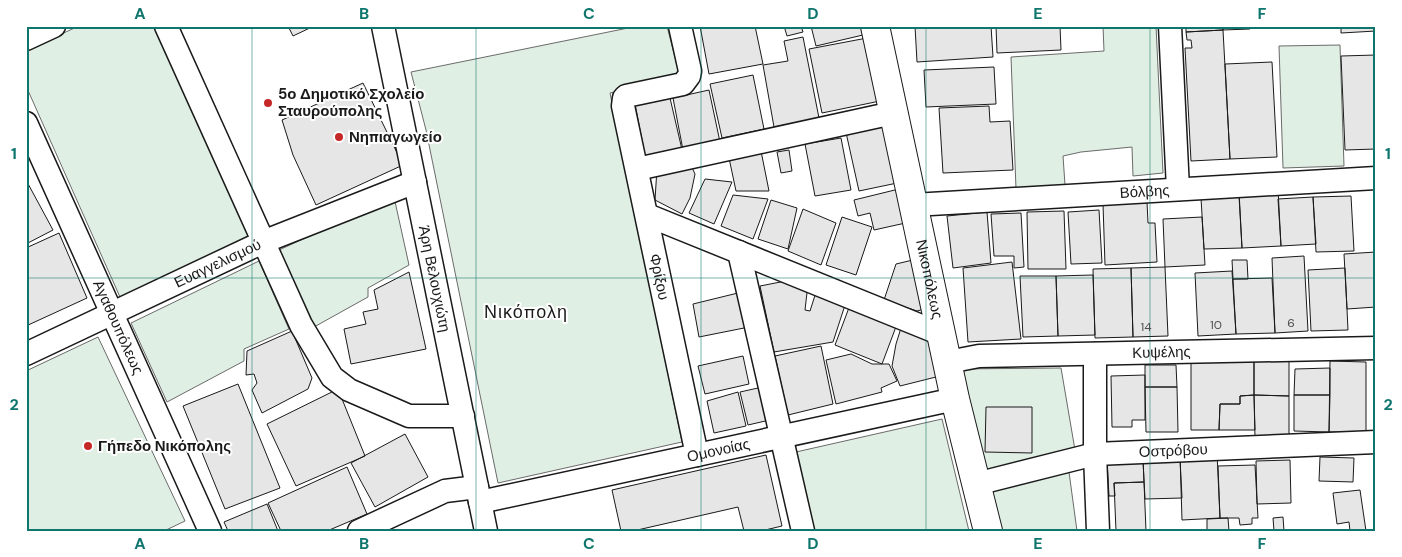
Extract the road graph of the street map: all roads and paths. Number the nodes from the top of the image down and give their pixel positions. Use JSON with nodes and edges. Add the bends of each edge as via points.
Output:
{"nodes":[{"id":1,"x":54,"y":26,"type":"edge"},
{"id":2,"x":166,"y":26,"type":"edge"},
{"id":3,"x":384,"y":26,"type":"edge"},
{"id":4,"x":680,"y":26,"type":"edge"},
{"id":5,"x":875,"y":26,"type":"edge"},
{"id":6,"x":1170,"y":26,"type":"edge"},
{"id":7,"x":30,"y":34,"type":"edge"},
{"id":8,"x":894,"y":113,"type":"junction"},
{"id":9,"x":26,"y":123,"type":"edge"},
{"id":10,"x":637,"y":169,"type":"junction"},
{"id":11,"x":1376,"y":178,"type":"edge"},
{"id":12,"x":415,"y":182,"type":"junction"},
{"id":13,"x":1178,"y":189,"type":"junction"},
{"id":14,"x":914,"y":205,"type":"junction"},
{"id":15,"x":647,"y":215,"type":"junction"},
{"id":16,"x":263,"y":242,"type":"junction"},
{"id":17,"x":740,"y":252,"type":"junction"},
{"id":18,"x":112,"y":312,"type":"junction"},
{"id":19,"x":942,"y":334,"type":"junction"},
{"id":20,"x":1376,"y":348,"type":"edge"},
{"id":21,"x":26,"y":354,"type":"edge"},
{"id":22,"x":1094,"y":354,"type":"junction"},
{"id":23,"x":948,"y":362,"type":"junction"},
{"id":24,"x":956,"y":399,"type":"junction"},
{"id":25,"x":463,"y":416,"type":"junction"},
{"id":26,"x":782,"y":436,"type":"junction"},
{"id":27,"x":1376,"y":442,"type":"edge"},
{"id":28,"x":1095,"y":454,"type":"junction"},
{"id":29,"x":697,"y":455,"type":"junction"},
{"id":30,"x":976,"y":484,"type":"junction"},
{"id":31,"x":479,"y":495,"type":"junction"},
{"id":32,"x":210,"y":531,"type":"edge"},
{"id":33,"x":358,"y":531,"type":"edge"},
{"id":34,"x":486,"y":531,"type":"edge"},
{"id":35,"x":803,"y":531,"type":"edge"},
{"id":36,"x":988,"y":531,"type":"edge"},
{"id":37,"x":1098,"y":531,"type":"edge"}],
"edges":[{"from":1,"to":7,"type":"street"},
{"from":2,"to":16,"type":"street"},
{"from":3,"to":12,"type":"street","name":"Άρη Βελουχιώτη"},
{"from":4,"to":10,"type":"street","name":"Φρίξου","via":[[690,71],[687,80],[683,84],[624,98]]},
{"from":5,"to":8,"type":"street","name":"Νικοπόλεως"},
{"from":6,"to":13,"type":"street"},
{"from":8,"to":10,"type":"street"},
{"from":8,"to":14,"type":"street","name":"Νικοπόλεως"},
{"from":9,"to":18,"type":"street","name":"Αγαθουπόλεως"},
{"from":10,"to":15,"type":"street","name":"Φρίξου"},
{"from":11,"to":13,"type":"street","name":"Βόλβης"},
{"from":12,"to":16,"type":"street","name":"Ευαγγελισμού"},
{"from":12,"to":25,"type":"street","name":"Άρη Βελουχιώτη"},
{"from":13,"to":14,"type":"street","name":"Βόλβης"},
{"from":14,"to":19,"type":"street","name":"Νικοπόλεως"},
{"from":15,"to":17,"type":"street"},
{"from":15,"to":29,"type":"street","name":"Φρίξου"},
{"from":16,"to":18,"type":"street","name":"Ευαγγελισμού"},
{"from":16,"to":25,"type":"street","via":[[301,325],[332,377],[349,390],[409,416]]},
{"from":17,"to":19,"type":"street"},
{"from":17,"to":26,"type":"street"},
{"from":18,"to":21,"type":"street","name":"Ευαγγελισμού"},
{"from":18,"to":32,"type":"street","name":"Αγαθουπόλεως"},
{"from":19,"to":23,"type":"street","name":"Νικοπόλεως"},
{"from":20,"to":22,"type":"street","name":"Κυψέλης"},
{"from":22,"to":23,"type":"street","name":"Κυψέλης","via":[[979,356]]},
{"from":22,"to":28,"type":"street"},
{"from":23,"to":24,"type":"street","name":"Νικοπόλεως"},
{"from":24,"to":26,"type":"street","name":"Ομονοίας"},
{"from":24,"to":30,"type":"street","name":"Νικοπόλεως"},
{"from":25,"to":31,"type":"street","name":"Άρη Βελουχιώτη"},
{"from":26,"to":29,"type":"street","name":"Ομονοίας"},
{"from":26,"to":35,"type":"street"},
{"from":27,"to":28,"type":"street","name":"Οστρόβου"},
{"from":28,"to":30,"type":"street","name":"Οστρόβου"},
{"from":28,"to":37,"type":"street"},
{"from":29,"to":31,"type":"street","name":"Ομονοίας"},
{"from":30,"to":36,"type":"street","name":"Νικοπόλεως"},
{"from":31,"to":33,"type":"street","name":"Ομονοίας","via":[[445,491]]},
{"from":31,"to":34,"type":"street","name":"Άρη Βελουχιώτη"}]}
